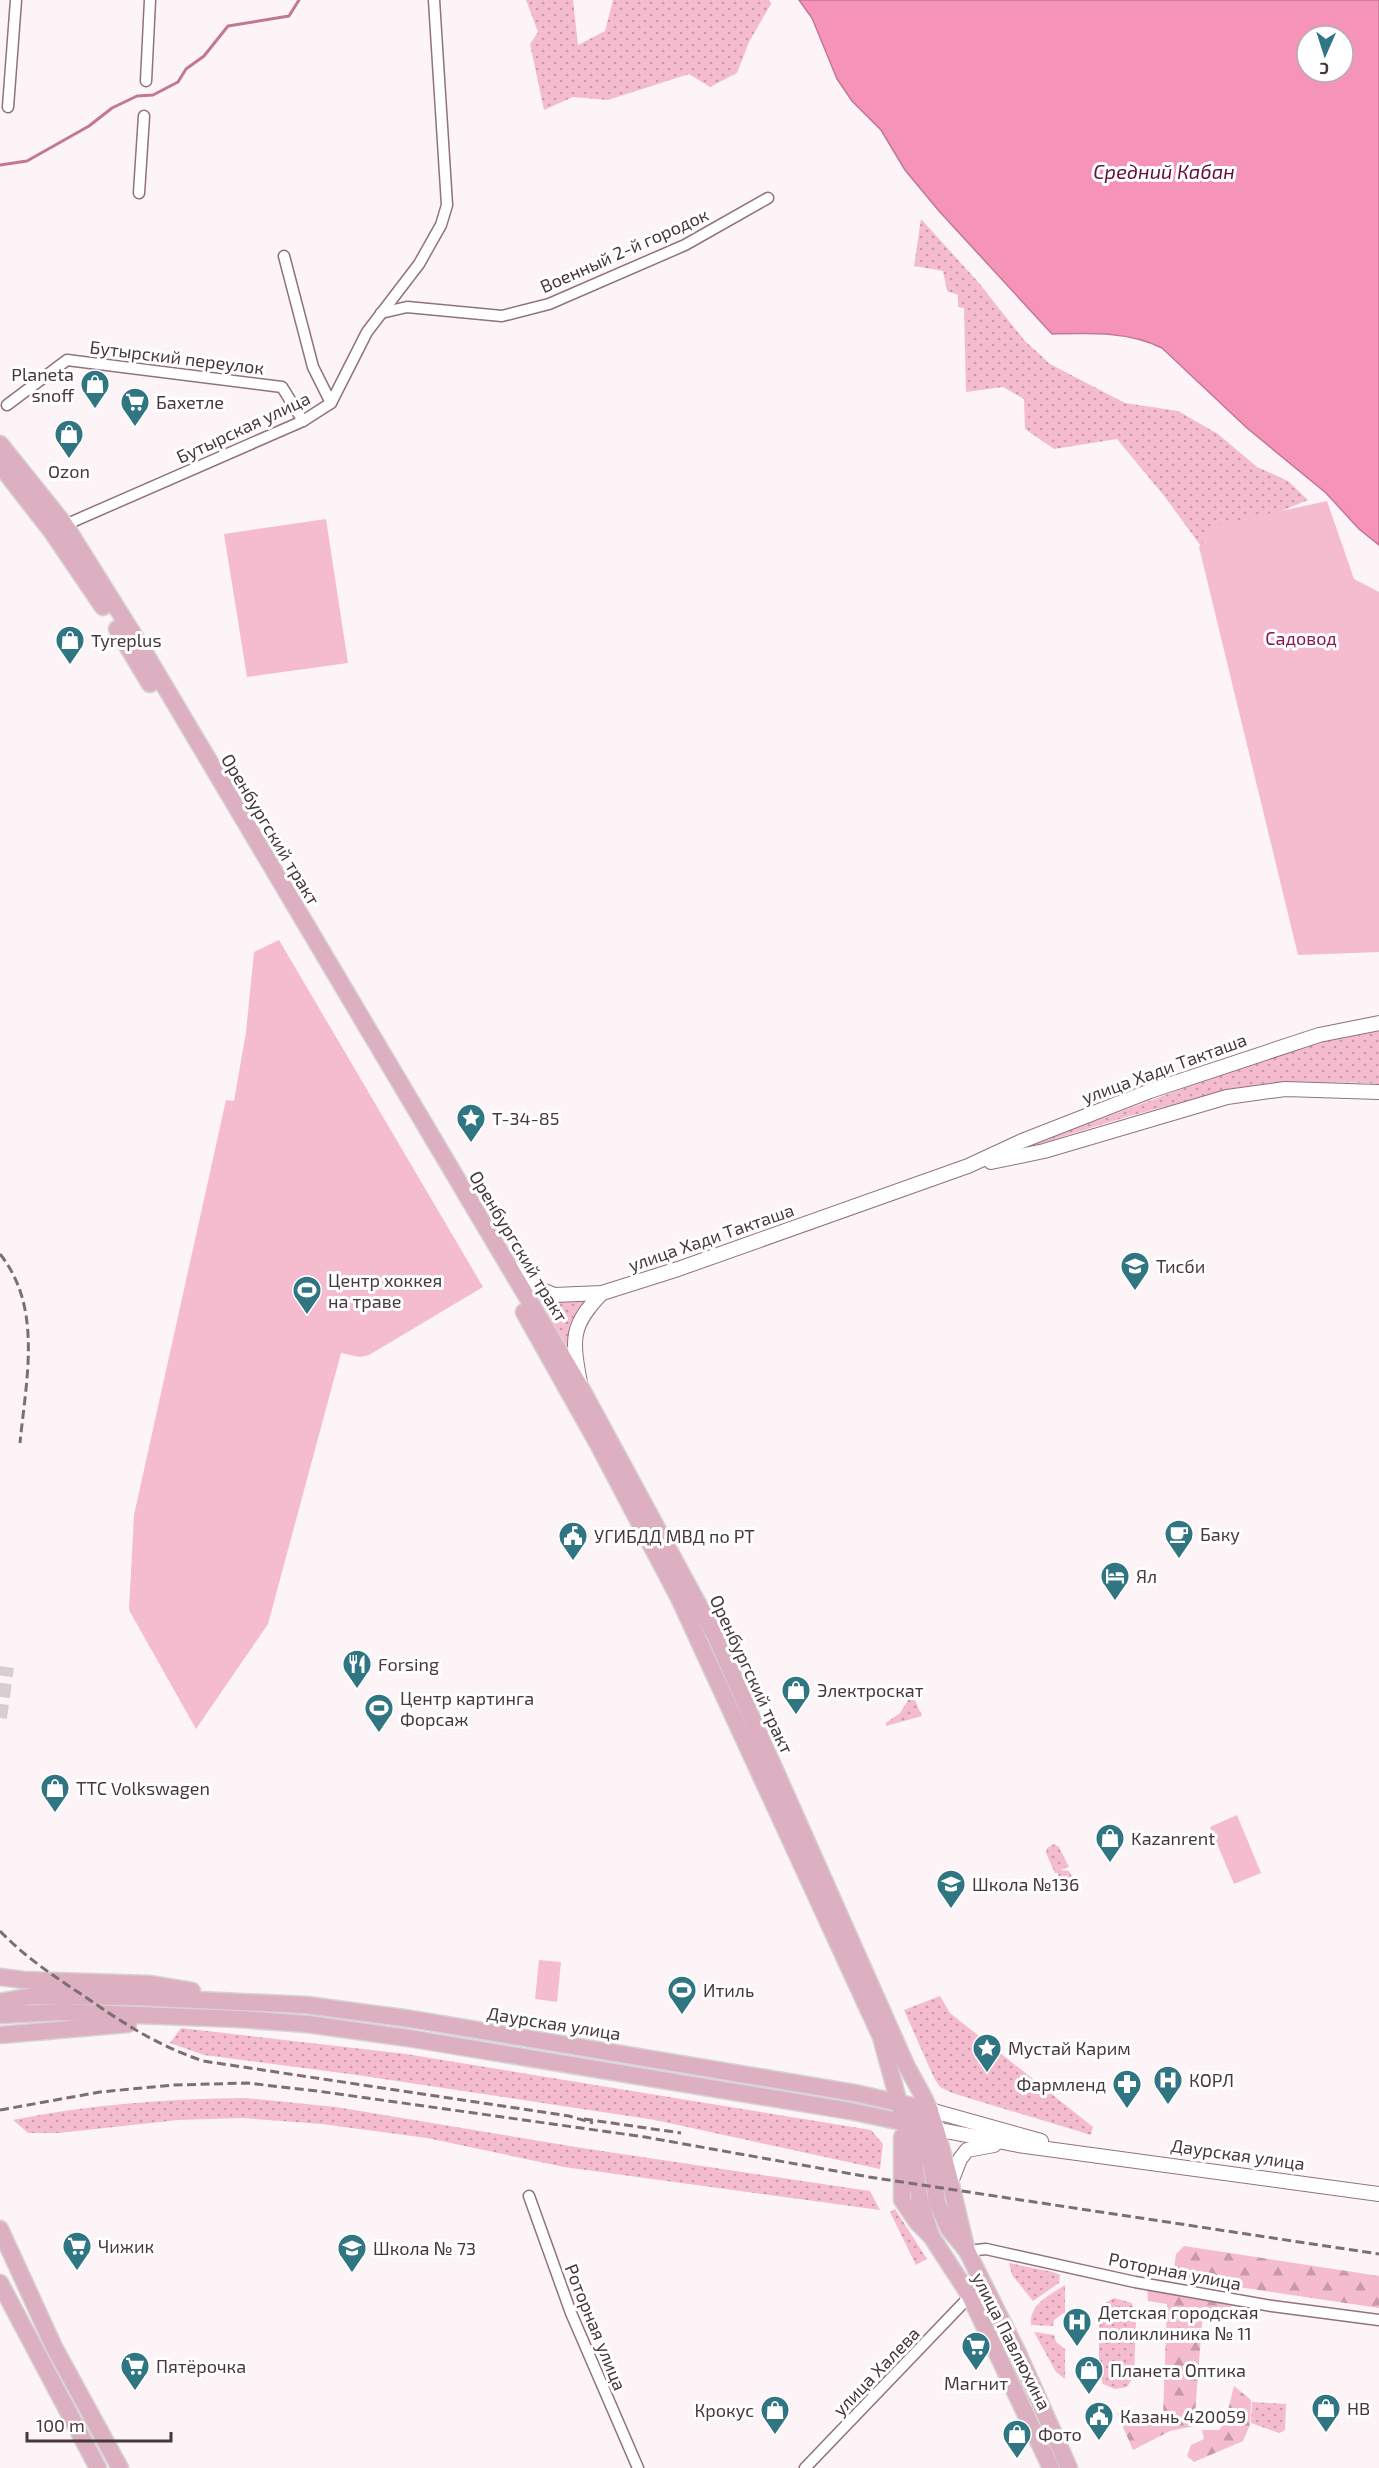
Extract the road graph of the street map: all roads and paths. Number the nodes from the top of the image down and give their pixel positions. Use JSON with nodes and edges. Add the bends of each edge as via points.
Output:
{"nodes":[{"id":1,"x":16,"y":0,"type":"edge"},
{"id":2,"x":150,"y":0,"type":"edge"},
{"id":3,"x":434,"y":0,"type":"edge"},
{"id":4,"x":146,"y":81,"type":"dead end"},
{"id":5,"x":8,"y":107,"type":"dead end"},
{"id":6,"x":144,"y":116,"type":"dead end"},
{"id":7,"x":140,"y":193,"type":"dead end"},
{"id":8,"x":768,"y":198,"type":"dead end"},
{"id":9,"x":284,"y":256,"type":"dead end"},
{"id":10,"x":381,"y":313,"type":"junction"},
{"id":11,"x":331,"y":403,"type":"junction"},
{"id":12,"x":7,"y":405,"type":"dead end"},
{"id":13,"x":303,"y":421,"type":"junction"},
{"id":14,"x":0,"y":444,"type":"edge"},
{"id":15,"x":0,"y":465,"type":"edge"},
{"id":16,"x":65,"y":525,"type":"junction"},
{"id":17,"x":1379,"y":1023,"type":"edge"},
{"id":18,"x":1379,"y":1092,"type":"edge"},
{"id":19,"x":968,"y":1166,"type":"junction"},
{"id":20,"x":507,"y":1264,"type":"junction"},
{"id":21,"x":602,"y":1293,"type":"junction"},
{"id":22,"x":581,"y":1388,"type":"junction"},
{"id":23,"x":0,"y":1977,"type":"edge"},
{"id":24,"x":0,"y":1992,"type":"edge"},
{"id":25,"x":33,"y":1996,"type":"junction"},
{"id":26,"x":0,"y":2002,"type":"edge"},
{"id":27,"x":241,"y":2011,"type":"junction"},
{"id":28,"x":0,"y":2015,"type":"edge"},
{"id":29,"x":0,"y":2035,"type":"edge"},
{"id":30,"x":881,"y":2037,"type":"joint"},
{"id":31,"x":897,"y":2102,"type":"junction"},
{"id":32,"x":930,"y":2110,"type":"junction"},
{"id":33,"x":902,"y":2121,"type":"junction"},
{"id":34,"x":928,"y":2127,"type":"junction"},
{"id":35,"x":1018,"y":2145,"type":"junction"},
{"id":36,"x":1092,"y":2155,"type":"junction"},
{"id":37,"x":951,"y":2182,"type":"junction"},
{"id":38,"x":1379,"y":2194,"type":"edge"},
{"id":39,"x":529,"y":2196,"type":"dead end"},
{"id":40,"x":0,"y":2229,"type":"edge"},
{"id":41,"x":967,"y":2251,"type":"junction"},
{"id":42,"x":0,"y":2283,"type":"edge"},
{"id":43,"x":970,"y":2296,"type":"junction"},
{"id":44,"x":1379,"y":2320,"type":"edge"},
{"id":45,"x":98,"y":2468,"type":"edge"},
{"id":46,"x":120,"y":2468,"type":"edge"},
{"id":47,"x":638,"y":2468,"type":"edge"},
{"id":48,"x":805,"y":2468,"type":"edge"},
{"id":49,"x":1051,"y":2468,"type":"edge"},
{"id":50,"x":1069,"y":2468,"type":"edge"}],
"edges":[{"from":1,"to":5,"type":"street"},
{"from":2,"to":4,"type":"street"},
{"from":3,"to":10,"type":"street","name":"Бутырская улица","via":[[447,205],[441,225],[419,264]]},
{"from":6,"to":7,"type":"street"},
{"from":8,"to":10,"type":"street","name":"Военный 2-й городок","via":[[685,245],[549,304],[502,316],[407,307]]},
{"from":9,"to":11,"type":"street","via":[[313,367]]},
{"from":10,"to":11,"type":"street","name":"Бутырская улица","via":[[367,332]]},
{"from":11,"to":13,"type":"street","name":"Бутырская улица"},
{"from":12,"to":13,"type":"street","name":"Бутырский переулок","via":[[67,360],[282,387]]},
{"from":13,"to":16,"type":"street","name":"Бутырская улица"},
{"from":14,"to":16,"type":"main road","name":"Оренбургский тракт"},
{"from":15,"to":30,"type":"main road","name":"Оренбургский тракт","via":[[107,613],[507,1281],[679,1598]]},
{"from":16,"to":20,"type":"main road","name":"Оренбургский тракт"},
{"from":17,"to":19,"type":"street","name":"улица Хади Такташа","via":[[1318,1035],[1150,1090]]},
{"from":18,"to":19,"type":"street","name":"улица Хади Такташа","via":[[1294,1089],[1227,1096],[1044,1151]]},
{"from":19,"to":21,"type":"street","name":"улица Хади Такташа"},
{"from":20,"to":21,"type":"street","name":"улица Хади Такташа","via":[[537,1288],[554,1295]]},
{"from":20,"to":22,"type":"main road","name":"Оренбургский тракт"},
{"from":21,"to":22,"type":"street","via":[[584,1311],[574,1339]]},
{"from":22,"to":32,"type":"main road","name":"Оренбургский тракт","via":[[716,1637]]},
{"from":23,"to":27,"type":"main road","via":[[149,1984],[211,1994]]},
{"from":24,"to":25,"type":"street","name":"Даурская улица"},
{"from":25,"to":26,"type":"main road"},
{"from":25,"to":27,"type":"main road","name":"Даурская улица","via":[[136,1997]]},
{"from":27,"to":28,"type":"main road"},
{"from":27,"to":29,"type":"main road"},
{"from":27,"to":31,"type":"main road","name":"Даурская улица","via":[[306,2005],[411,2019]]},
{"from":27,"to":33,"type":"main road","name":"Даурская улица"},
{"from":30,"to":31,"type":"main road","name":"улица Павлюхина"},
{"from":31,"to":32,"type":"main road","name":"Даурская улица"},
{"from":31,"to":33,"type":"main road","name":"улица Павлюхина"},
{"from":31,"to":34,"type":"main road","name":"улица Павлюхина"},
{"from":32,"to":34,"type":"main road","name":"улица Павлюхина"},
{"from":32,"to":36,"type":"street","name":"Даурская улица"},
{"from":33,"to":34,"type":"main road","name":"Даурская улица"},
{"from":33,"to":43,"type":"main road","name":"улица Павлюхина","via":[[931,2236]]},
{"from":34,"to":35,"type":"street","name":"Даурская улица"},
{"from":34,"to":37,"type":"main road","name":"улица Павлюхина"},
{"from":34,"to":41,"type":"main road","name":"улица Павлюхина","via":[[938,2203],[949,2229]]},
{"from":35,"to":36,"type":"street","name":"Даурская улица"},
{"from":35,"to":37,"type":"street","via":[[983,2145],[967,2150]]},
{"from":36,"to":38,"type":"street","name":"Даурская улица"},
{"from":37,"to":41,"type":"main road","name":"улица Павлюхина"},
{"from":39,"to":47,"type":"street","name":"Роторная улица","via":[[571,2313]]},
{"from":40,"to":46,"type":"main road","via":[[54,2347]]},
{"from":41,"to":44,"type":"street","name":"Роторная улица","via":[[996,2251],[1272,2307]]},
{"from":41,"to":50,"type":"main road","name":"улица Павлюхина"},
{"from":42,"to":45,"type":"main road"},
{"from":43,"to":48,"type":"street","name":"улица Халева"},
{"from":43,"to":49,"type":"main road","name":"улица Павлюхина"}]}
